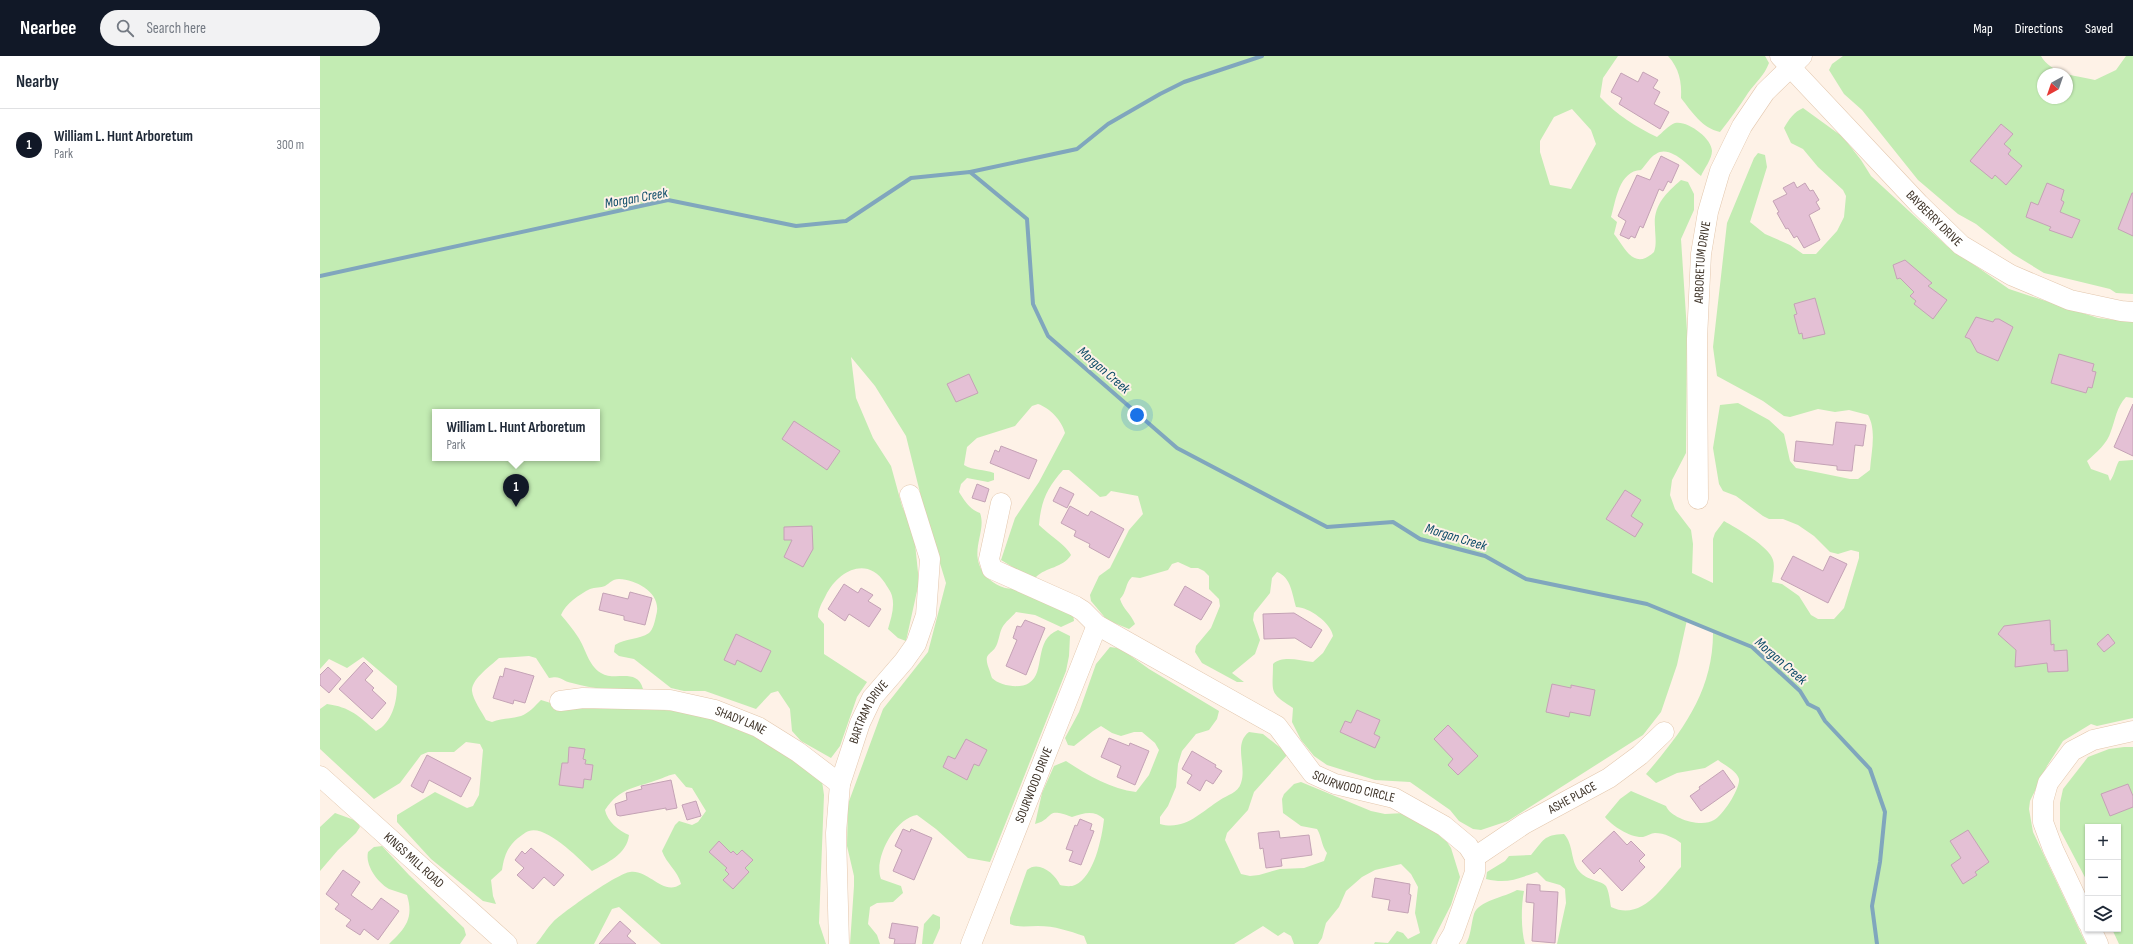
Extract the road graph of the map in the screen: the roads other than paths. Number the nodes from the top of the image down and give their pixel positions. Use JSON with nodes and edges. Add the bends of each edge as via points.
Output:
{"nodes":[{"id":1,"x":1791,"y":60,"type":"edge"},
{"id":2,"x":2133,"y":312,"type":"edge"},
{"id":3,"x":910,"y":495,"type":"dead end"},
{"id":4,"x":1698,"y":499,"type":"dead end"},
{"id":5,"x":1001,"y":503,"type":"dead end"},
{"id":6,"x":1097,"y":625,"type":"junction"},
{"id":7,"x":560,"y":701,"type":"dead end"},
{"id":8,"x":1664,"y":732,"type":"dead end"},
{"id":9,"x":2133,"y":732,"type":"edge"},
{"id":10,"x":320,"y":776,"type":"edge"},
{"id":11,"x":840,"y":784,"type":"junction"},
{"id":12,"x":1475,"y":857,"type":"junction"},
{"id":13,"x":2085,"y":917,"type":"edge"},
{"id":14,"x":2092,"y":932,"type":"edge"},
{"id":15,"x":507,"y":944,"type":"edge"},
{"id":16,"x":839,"y":944,"type":"edge"},
{"id":17,"x":971,"y":944,"type":"edge"},
{"id":18,"x":1447,"y":944,"type":"edge"},
{"id":19,"x":2098,"y":944,"type":"edge"}],
"edges":[{"from":1,"to":2,"type":"street","name":"BAYBERRY DRIVE","via":[[1914,199],[1961,245],[2011,275],[2070,300]]},
{"from":1,"to":4,"type":"street","name":"ARBORETUM DRIVE","via":[[1765,92],[1737,135],[1720,171],[1708,212],[1701,254],[1697,339]]},
{"from":3,"to":11,"type":"street","name":"BARTRAM DRIVE","via":[[930,559],[926,615],[916,644],[872,698],[860,723]]},
{"from":5,"to":6,"type":"street","name":"SOURWOOD CIRCLE","via":[[989,559],[992,569],[1075,606]]},
{"from":6,"to":12,"type":"street","name":"SOURWOOD CIRCLE","via":[[1277,726],[1313,774],[1335,784],[1394,798],[1420,811],[1468,846]]},
{"from":6,"to":17,"type":"street","name":"SOURWOOD DRIVE"},
{"from":7,"to":11,"type":"street","name":"SHADY LANE","via":[[583,698],[670,700],[715,710],[758,727],[798,752]]},
{"from":8,"to":12,"type":"street","name":"ASHE PLACE","via":[[1609,778],[1524,824]]},
{"from":9,"to":13,"type":"street","via":[[2093,740],[2072,751],[2048,783],[2043,801],[2043,822]]},
{"from":10,"to":15,"type":"street","name":"KINGS MILL ROAD"},
{"from":11,"to":16,"type":"street","name":"BARTRAM DRIVE","via":[[836,833]]},
{"from":12,"to":18,"type":"street","via":[[1475,872]]},
{"from":14,"to":19,"type":"street"}]}
